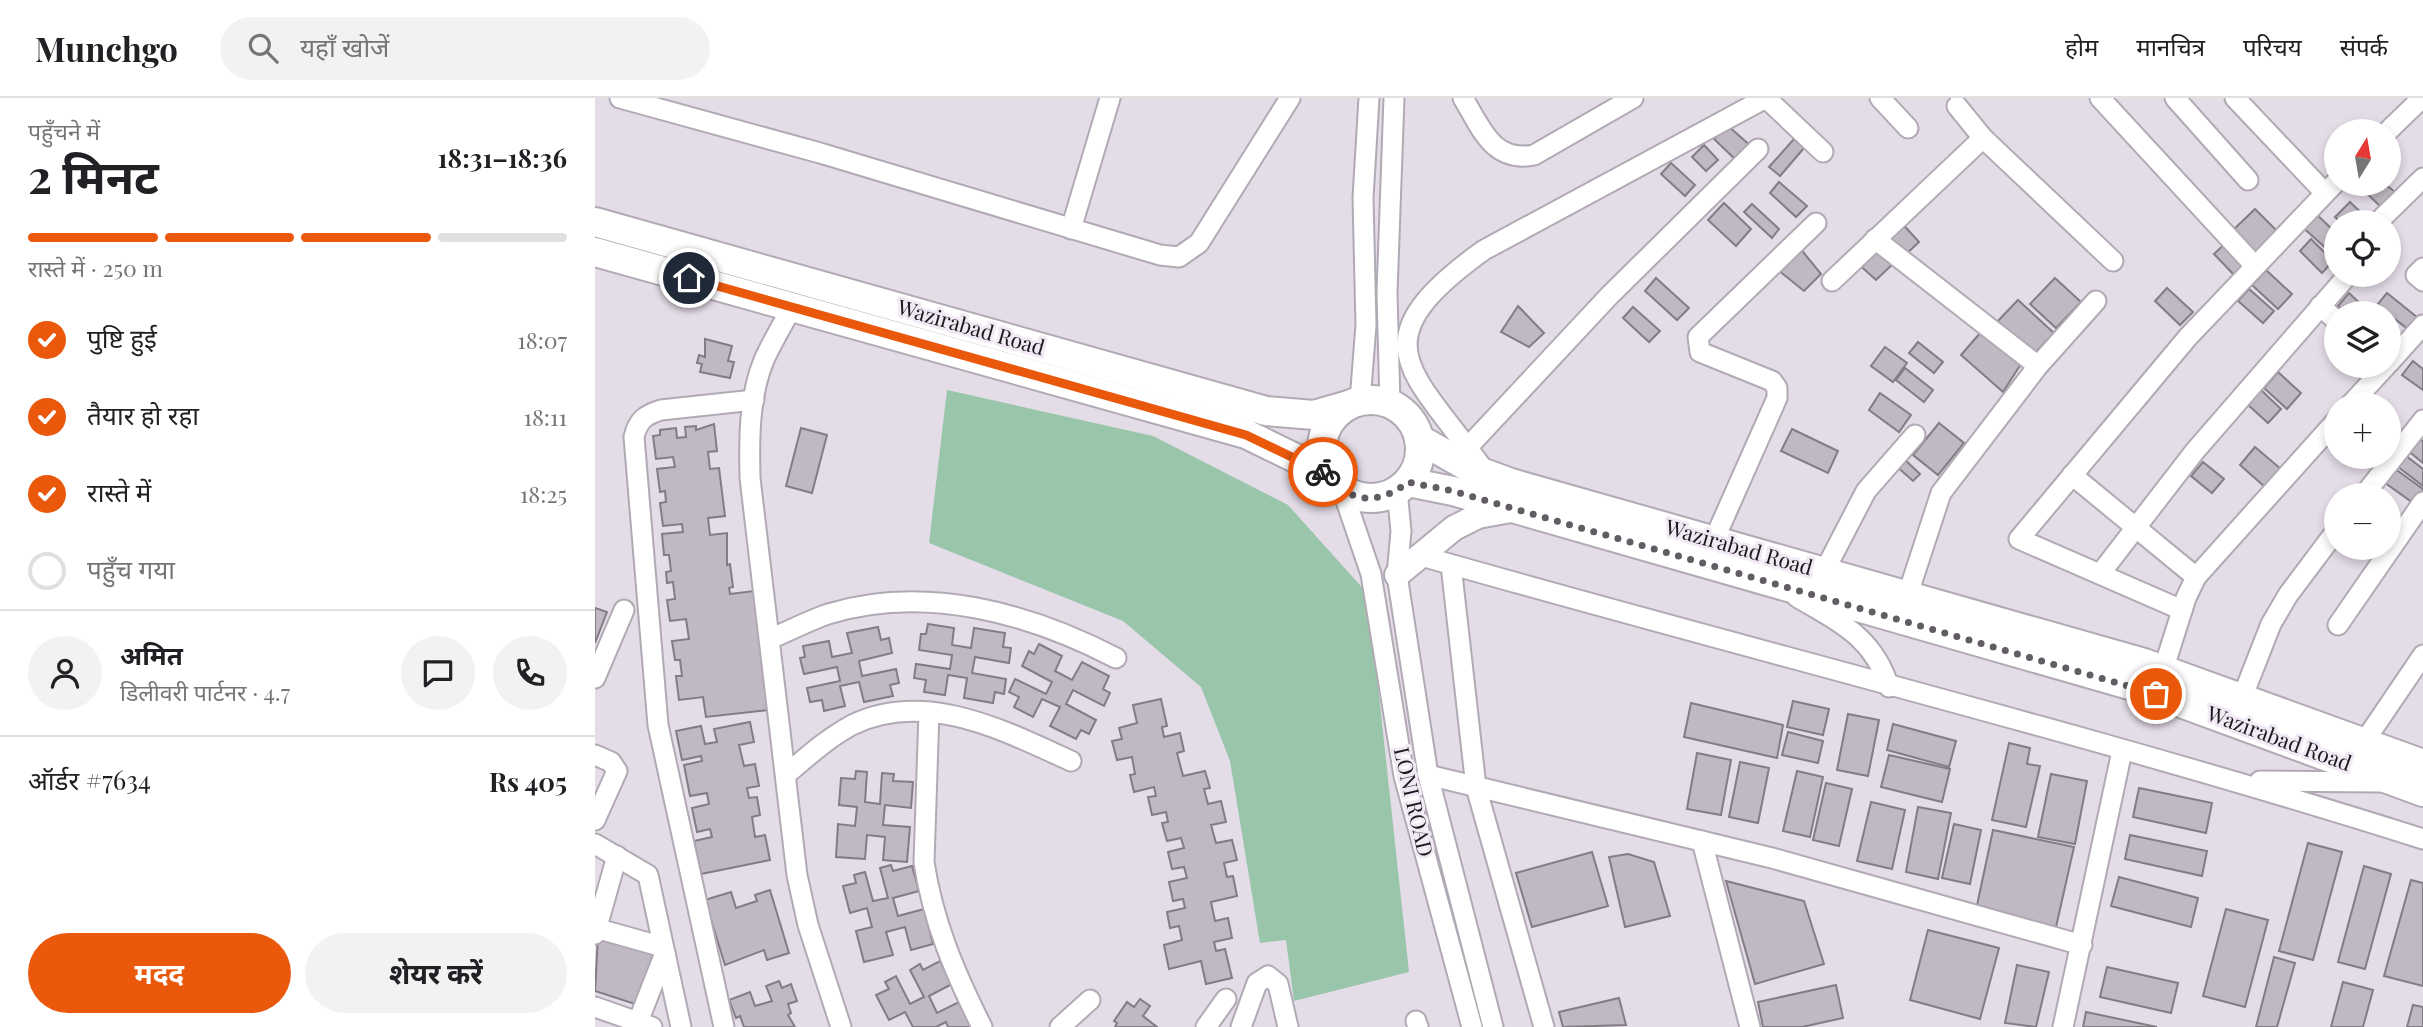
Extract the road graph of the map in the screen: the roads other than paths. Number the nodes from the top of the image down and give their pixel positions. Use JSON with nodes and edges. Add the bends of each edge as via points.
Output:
{"nodes":[{"id":1,"x":620,"y":98,"type":"edge"},
{"id":2,"x":1110,"y":98,"type":"edge"},
{"id":3,"x":1290,"y":98,"type":"edge"},
{"id":4,"x":1369,"y":98,"type":"edge"},
{"id":5,"x":1394,"y":98,"type":"edge"},
{"id":6,"x":1462,"y":98,"type":"edge"},
{"id":7,"x":1633,"y":98,"type":"edge"},
{"id":8,"x":1766,"y":98,"type":"edge"},
{"id":9,"x":1879,"y":98,"type":"edge"},
{"id":10,"x":2100,"y":98,"type":"edge"},
{"id":11,"x":2175,"y":98,"type":"edge"},
{"id":12,"x":2235,"y":98,"type":"edge"},
{"id":13,"x":2421,"y":98,"type":"edge"},
{"id":14,"x":661,"y":104,"type":"edge"},
{"id":15,"x":1957,"y":106,"type":"dead end"},
{"id":16,"x":2400,"y":119,"type":"edge"},
{"id":17,"x":1908,"y":128,"type":"dead end"},
{"id":18,"x":1983,"y":138,"type":"junction"},
{"id":19,"x":1758,"y":149,"type":"dead end"},
{"id":20,"x":1823,"y":152,"type":"dead end"},
{"id":21,"x":2423,"y":178,"type":"edge"},
{"id":22,"x":2248,"y":180,"type":"dead end"},
{"id":23,"x":2324,"y":181,"type":"edge"},
{"id":24,"x":2324,"y":193,"type":"edge"},
{"id":25,"x":2390,"y":210,"type":"edge"},
{"id":26,"x":595,"y":222,"type":"edge"},
{"id":27,"x":1816,"y":223,"type":"dead end"},
{"id":28,"x":1071,"y":229,"type":"junction"},
{"id":29,"x":1875,"y":239,"type":"junction"},
{"id":30,"x":595,"y":252,"type":"edge"},
{"id":31,"x":2113,"y":261,"type":"dead end"},
{"id":32,"x":2255,"y":266,"type":"junction"},
{"id":33,"x":2423,"y":268,"type":"edge"},
{"id":34,"x":1832,"y":281,"type":"dead end"},
{"id":35,"x":2423,"y":281,"type":"edge"},
{"id":36,"x":2338,"y":287,"type":"edge"},
{"id":37,"x":2097,"y":301,"type":"dead end"},
{"id":38,"x":2321,"y":306,"type":"junction"},
{"id":39,"x":792,"y":307,"type":"junction"},
{"id":40,"x":2324,"y":309,"type":"edge"},
{"id":41,"x":2423,"y":325,"type":"edge"},
{"id":42,"x":2401,"y":350,"type":"edge"},
{"id":43,"x":2038,"y":366,"type":"junction"},
{"id":44,"x":2375,"y":378,"type":"edge"},
{"id":45,"x":2362,"y":392,"type":"edge"},
{"id":46,"x":754,"y":400,"type":"junction"},
{"id":47,"x":1354,"y":403,"type":"junction"},
{"id":48,"x":1390,"y":404,"type":"junction"},
{"id":49,"x":2423,"y":420,"type":"edge"},
{"id":50,"x":2324,"y":434,"type":"edge"},
{"id":51,"x":1915,"y":435,"type":"dead end"},
{"id":52,"x":1419,"y":439,"type":"junction"},
{"id":53,"x":1468,"y":447,"type":"junction"},
{"id":54,"x":1487,"y":474,"type":"junction"},
{"id":55,"x":2072,"y":475,"type":"junction"},
{"id":56,"x":1335,"y":482,"type":"junction"},
{"id":57,"x":2373,"y":483,"type":"edge"},
{"id":58,"x":1403,"y":486,"type":"junction"},
{"id":59,"x":2423,"y":502,"type":"edge"},
{"id":60,"x":1516,"y":509,"type":"junction"},
{"id":61,"x":2135,"y":527,"type":"junction"},
{"id":62,"x":1714,"y":540,"type":"junction"},
{"id":63,"x":2324,"y":547,"type":"edge"},
{"id":64,"x":1418,"y":555,"type":"junction"},
{"id":65,"x":1451,"y":565,"type":"junction"},
{"id":66,"x":1824,"y":572,"type":"junction"},
{"id":67,"x":2099,"y":574,"type":"junction"},
{"id":68,"x":1397,"y":575,"type":"junction"},
{"id":69,"x":2196,"y":576,"type":"junction"},
{"id":70,"x":1772,"y":582,"type":"junction"},
{"id":71,"x":1903,"y":607,"type":"junction"},
{"id":72,"x":624,"y":610,"type":"dead end"},
{"id":73,"x":2182,"y":610,"type":"junction"},
{"id":74,"x":2338,"y":625,"type":"dead end"},
{"id":75,"x":770,"y":639,"type":"junction"},
{"id":76,"x":2423,"y":655,"type":"edge"},
{"id":77,"x":1116,"y":658,"type":"dead end"},
{"id":78,"x":595,"y":678,"type":"edge"},
{"id":79,"x":2160,"y":682,"type":"junction"},
{"id":80,"x":1889,"y":687,"type":"junction"},
{"id":81,"x":2242,"y":698,"type":"junction"},
{"id":82,"x":929,"y":712,"type":"junction"},
{"id":83,"x":2364,"y":743,"type":"junction"},
{"id":84,"x":2122,"y":751,"type":"junction"},
{"id":85,"x":595,"y":755,"type":"edge"},
{"id":86,"x":1071,"y":761,"type":"dead end"},
{"id":87,"x":2423,"y":764,"type":"edge"},
{"id":88,"x":787,"y":773,"type":"junction"},
{"id":89,"x":1428,"y":775,"type":"junction"},
{"id":90,"x":2241,"y":781,"type":"junction"},
{"id":91,"x":2397,"y":782,"type":"junction"},
{"id":92,"x":1476,"y":787,"type":"junction"},
{"id":93,"x":2423,"y":792,"type":"edge"},
{"id":94,"x":595,"y":820,"type":"edge"},
{"id":95,"x":2423,"y":839,"type":"edge"},
{"id":96,"x":1702,"y":841,"type":"junction"},
{"id":97,"x":595,"y":844,"type":"edge"},
{"id":98,"x":617,"y":856,"type":"junction"},
{"id":99,"x":1464,"y":923,"type":"junction"},
{"id":100,"x":1444,"y":928,"type":"junction"},
{"id":101,"x":596,"y":930,"type":"edge"},
{"id":102,"x":2082,"y":944,"type":"junction"},
{"id":103,"x":664,"y":950,"type":"junction"},
{"id":104,"x":1226,"y":999,"type":"dead end"},
{"id":105,"x":1090,"y":1000,"type":"dead end"},
{"id":106,"x":595,"y":1007,"type":"edge"},
{"id":107,"x":642,"y":1025,"type":"edge"},
{"id":108,"x":681,"y":1027,"type":"edge"},
{"id":109,"x":724,"y":1027,"type":"edge"},
{"id":110,"x":841,"y":1027,"type":"edge"},
{"id":111,"x":982,"y":1027,"type":"edge"},
{"id":112,"x":1061,"y":1027,"type":"edge"},
{"id":113,"x":1206,"y":1027,"type":"edge"},
{"id":114,"x":1241,"y":1027,"type":"edge"},
{"id":115,"x":1288,"y":1027,"type":"edge"},
{"id":116,"x":1472,"y":1027,"type":"edge"},
{"id":117,"x":1493,"y":1027,"type":"edge"},
{"id":118,"x":1544,"y":1027,"type":"edge"},
{"id":119,"x":1750,"y":1027,"type":"edge"},
{"id":120,"x":2063,"y":1027,"type":"edge"}],
"edges":[{"from":1,"to":14,"type":"street"},
{"from":2,"to":28,"type":"street"},
{"from":3,"to":28,"type":"street","via":[[1191,251],[1179,257],[1160,255]]},
{"from":4,"to":47,"type":"street","via":[[1363,198],[1365,337]]},
{"from":5,"to":48,"type":"street","via":[[1387,293]]},
{"from":6,"to":7,"type":"street","via":[[1490,141],[1518,158],[1534,155]]},
{"from":8,"to":20,"type":"street"},
{"from":8,"to":53,"type":"street","via":[[1483,250],[1426,299],[1408,330],[1410,370]]},
{"from":9,"to":17,"type":"street"},
{"from":10,"to":32,"type":"street"},
{"from":11,"to":22,"type":"street"},
{"from":12,"to":23,"type":"street"},
{"from":13,"to":16,"type":"street"},
{"from":14,"to":28,"type":"street"},
{"from":15,"to":18,"type":"street"},
{"from":18,"to":29,"type":"street"},
{"from":18,"to":31,"type":"street"},
{"from":19,"to":53,"type":"street","via":[[1609,296]]},
{"from":21,"to":25,"type":"street"},
{"from":24,"to":32,"type":"street"},
{"from":26,"to":47,"type":"highway","name":"Wazirabad Road","via":[[1266,411],[1314,415]]},
{"from":27,"to":62,"type":"street","via":[[1697,337],[1700,352],[1772,380],[1777,388],[1777,398]]},
{"from":29,"to":34,"type":"street"},
{"from":29,"to":43,"type":"street"},
{"from":30,"to":39,"type":"highway","name":"Wazirabad Road"},
{"from":32,"to":55,"type":"street","via":[[2188,337]]},
{"from":33,"to":35,"type":"street","via":[[2416,275]]},
{"from":36,"to":38,"type":"street"},
{"from":37,"to":43,"type":"street"},
{"from":38,"to":40,"type":"street"},
{"from":38,"to":61,"type":"street"},
{"from":39,"to":46,"type":"street","via":[[764,361]]},
{"from":39,"to":56,"type":"highway","name":"Wazirabad Road","via":[[1246,435]]},
{"from":41,"to":42,"type":"street"},
{"from":43,"to":71,"type":"street","via":[[1941,493]]},
{"from":44,"to":45,"type":"street"},
{"from":46,"to":75,"type":"street","via":[[750,478]]},
{"from":46,"to":109,"type":"street","via":[[647,414],[637,423],[634,437],[658,725]]},
{"from":47,"to":48,"type":"highway"},
{"from":47,"to":56,"type":"highway","via":[[1333,417],[1323,435],[1321,455]]},
{"from":48,"to":52,"type":"highway","via":[[1411,422]]},
{"from":49,"to":57,"type":"street"},
{"from":50,"to":69,"type":"street"},
{"from":51,"to":66,"type":"street","via":[[1866,491]]},
{"from":52,"to":54,"type":"highway","name":"Wazirabad Road"},
{"from":52,"to":58,"type":"highway","via":[[1420,455]]},
{"from":53,"to":54,"type":"street"},
{"from":54,"to":62,"type":"highway","name":"Wazirabad Road"},
{"from":55,"to":61,"type":"street"},
{"from":55,"to":67,"type":"street","via":[[2019,539]]},
{"from":56,"to":58,"type":"highway","via":[[1360,497],[1374,498]]},
{"from":56,"to":100,"type":"street","name":"LONI ROAD","via":[[1371,574],[1404,776]]},
{"from":58,"to":60,"type":"highway","name":"Wazirabad Road"},
{"from":58,"to":68,"type":"street","name":"LONI ROAD"},
{"from":59,"to":74,"type":"street"},
{"from":60,"to":64,"type":"main road","via":[[1478,516]]},
{"from":60,"to":70,"type":"highway","name":"Wazirabad Road"},
{"from":61,"to":67,"type":"street"},
{"from":61,"to":69,"type":"street"},
{"from":62,"to":66,"type":"highway","name":"Wazirabad Road"},
{"from":63,"to":81,"type":"street","via":[[2271,624]]},
{"from":64,"to":65,"type":"street"},
{"from":64,"to":68,"type":"main road"},
{"from":65,"to":80,"type":"street"},
{"from":65,"to":92,"type":"street"},
{"from":66,"to":71,"type":"highway","name":"Wazirabad Road"},
{"from":67,"to":73,"type":"street"},
{"from":68,"to":89,"type":"street","name":"LONI ROAD"},
{"from":69,"to":73,"type":"street"},
{"from":70,"to":71,"type":"highway","name":"Wazirabad Road"},
{"from":70,"to":80,"type":"street","via":[[1862,638],[1877,657]]},
{"from":71,"to":79,"type":"highway","name":"Wazirabad Road"},
{"from":72,"to":78,"type":"street"},
{"from":73,"to":79,"type":"street"},
{"from":75,"to":77,"type":"street","via":[[827,615],[906,601],[1012,615]]},
{"from":75,"to":88,"type":"street"},
{"from":76,"to":83,"type":"street"},
{"from":79,"to":81,"type":"highway","name":"Wazirabad Road"},
{"from":79,"to":91,"type":"highway","name":"Wazirabad Road"},
{"from":80,"to":84,"type":"street"},
{"from":81,"to":83,"type":"highway","name":"Wazirabad Road"},
{"from":82,"to":86,"type":"street","via":[[990,724]]},
{"from":82,"to":88,"type":"street","via":[[871,717],[830,737]]},
{"from":82,"to":111,"type":"street","via":[[927,883],[947,953]]},
{"from":83,"to":87,"type":"highway","name":"Wazirabad Road"},
{"from":84,"to":90,"type":"street"},
{"from":84,"to":102,"type":"street"},
{"from":85,"to":94,"type":"street","via":[[611,762],[617,771]]},
{"from":88,"to":110,"type":"street","via":[[797,876]]},
{"from":89,"to":92,"type":"street"},
{"from":89,"to":99,"type":"street","name":"LONI ROAD"},
{"from":90,"to":91,"type":"street"},
{"from":90,"to":95,"type":"street"},
{"from":91,"to":93,"type":"highway","name":"Wazirabad Road"},
{"from":92,"to":96,"type":"street"},
{"from":92,"to":118,"type":"street"},
{"from":96,"to":102,"type":"street"},
{"from":96,"to":119,"type":"street"},
{"from":97,"to":98,"type":"street"},
{"from":98,"to":101,"type":"street"},
{"from":98,"to":103,"type":"street","via":[[648,875]]},
{"from":99,"to":100,"type":"street"},
{"from":99,"to":117,"type":"street","name":"LONI ROAD"},
{"from":100,"to":116,"type":"street","name":"LONI ROAD"},
{"from":101,"to":103,"type":"street"},
{"from":102,"to":120,"type":"street"},
{"from":103,"to":107,"type":"street"},
{"from":103,"to":108,"type":"street"},
{"from":104,"to":113,"type":"street"},
{"from":105,"to":112,"type":"street"},
{"from":106,"to":107,"type":"street"},
{"from":114,"to":115,"type":"street","via":[[1257,983],[1268,976],[1278,984]]}]}
